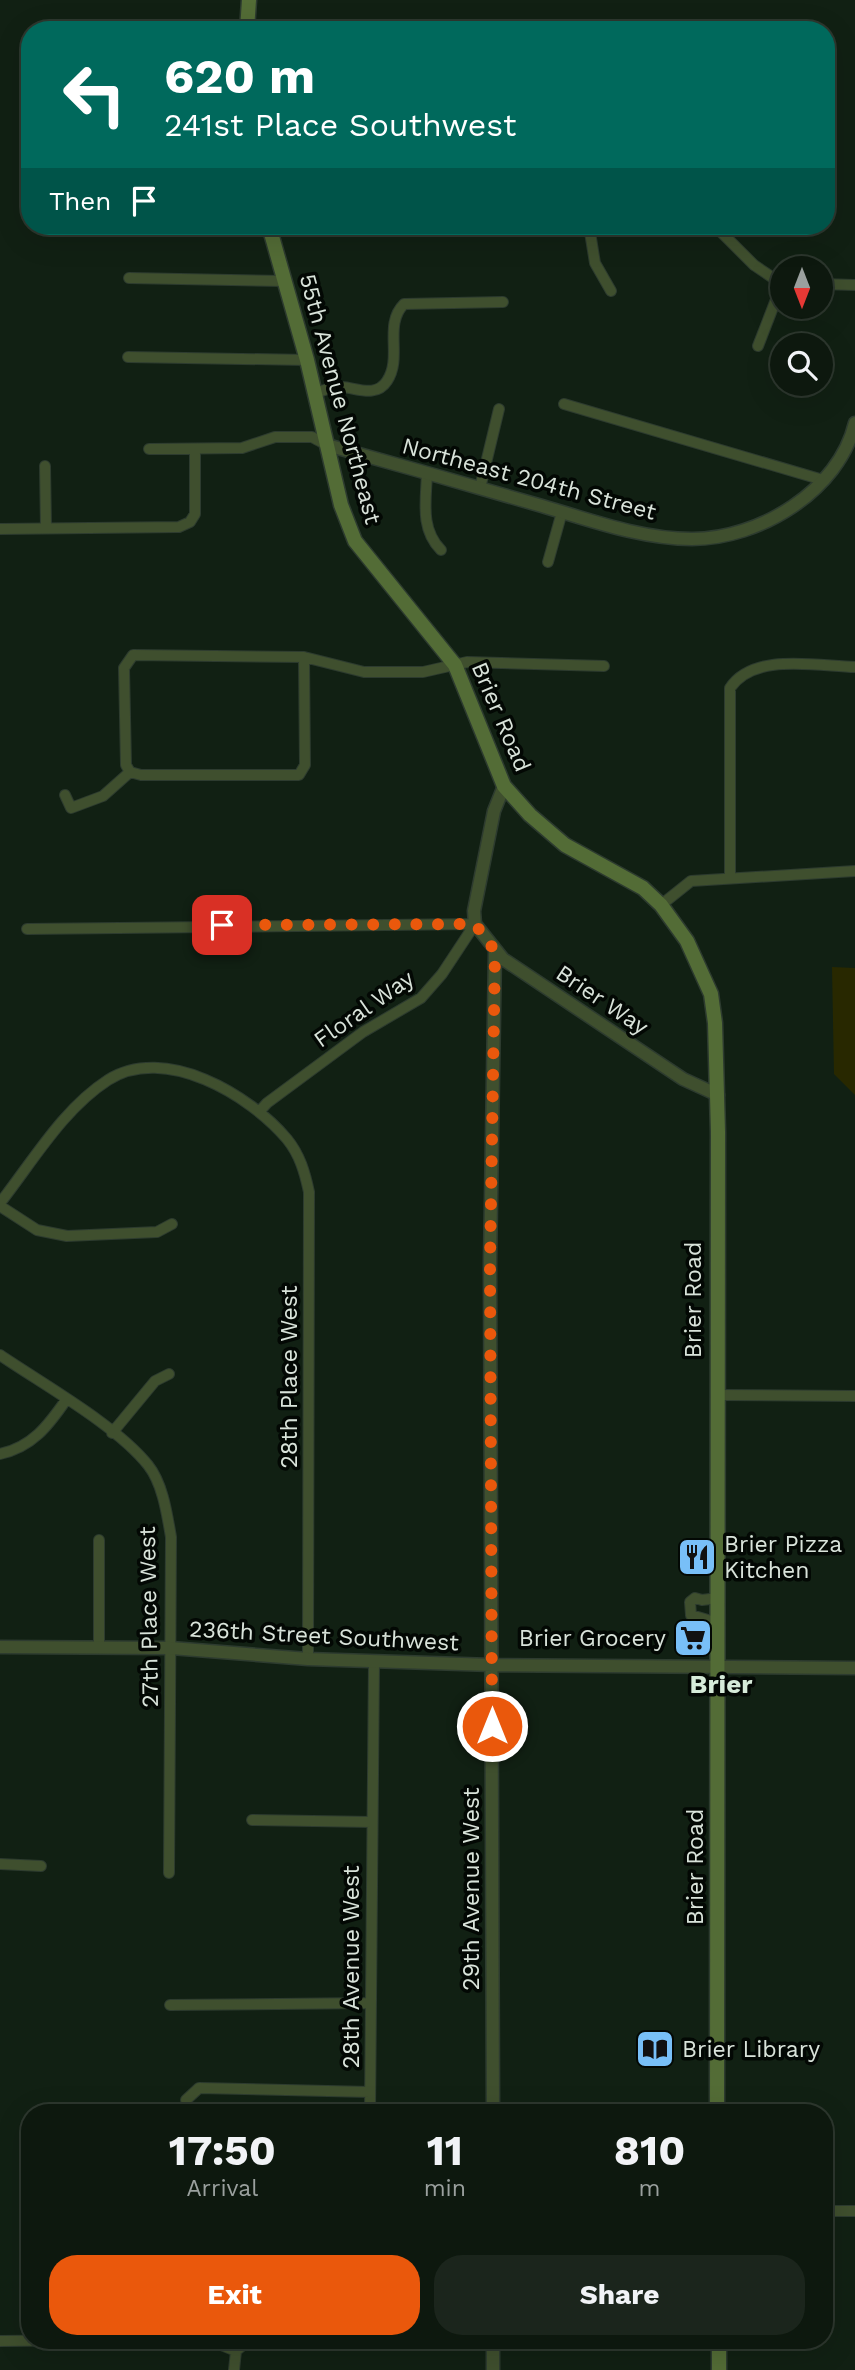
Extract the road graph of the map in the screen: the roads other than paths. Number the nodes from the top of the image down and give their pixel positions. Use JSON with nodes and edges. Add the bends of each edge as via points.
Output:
{"nodes":[{"id":1,"x":249,"y":0,"type":"edge"},
{"id":2,"x":248,"y":21,"type":"edge"},
{"id":3,"x":271,"y":235,"type":"edge"},
{"id":4,"x":590,"y":235,"type":"edge"},
{"id":5,"x":724,"y":235,"type":"edge"},
{"id":6,"x":770,"y":276,"type":"edge"},
{"id":7,"x":129,"y":278,"type":"dead end"},
{"id":8,"x":284,"y":281,"type":"junction"},
{"id":9,"x":833,"y":284,"type":"edge"},
{"id":10,"x":855,"y":285,"type":"edge"},
{"id":11,"x":611,"y":291,"type":"dead end"},
{"id":12,"x":503,"y":302,"type":"dead end"},
{"id":13,"x":770,"y":315,"type":"edge"},
{"id":14,"x":758,"y":346,"type":"dead end"},
{"id":15,"x":128,"y":357,"type":"dead end"},
{"id":16,"x":307,"y":359,"type":"junction"},
{"id":17,"x":315,"y":393,"type":"junction"},
{"id":18,"x":564,"y":404,"type":"dead end"},
{"id":19,"x":499,"y":409,"type":"dead end"},
{"id":20,"x":855,"y":423,"type":"edge"},
{"id":21,"x":327,"y":445,"type":"junction"},
{"id":22,"x":149,"y":449,"type":"dead end"},
{"id":23,"x":195,"y":449,"type":"junction"},
{"id":24,"x":45,"y":467,"type":"dead end"},
{"id":25,"x":427,"y":473,"type":"junction"},
{"id":26,"x":823,"y":480,"type":"junction"},
{"id":27,"x":480,"y":488,"type":"junction"},
{"id":28,"x":562,"y":512,"type":"junction"},
{"id":29,"x":46,"y":528,"type":"junction"},
{"id":30,"x":0,"y":529,"type":"edge"},
{"id":31,"x":441,"y":550,"type":"dead end"},
{"id":32,"x":548,"y":562,"type":"dead end"},
{"id":33,"x":410,"y":607,"type":"joint"},
{"id":34,"x":304,"y":657,"type":"junction"},
{"id":35,"x":455,"y":665,"type":"junction"},
{"id":36,"x":604,"y":666,"type":"dead end"},
{"id":37,"x":855,"y":667,"type":"edge"},
{"id":38,"x":131,"y":772,"type":"junction"},
{"id":39,"x":504,"y":786,"type":"junction"},
{"id":40,"x":65,"y":795,"type":"dead end"},
{"id":41,"x":855,"y":871,"type":"edge"},
{"id":42,"x":730,"y":877,"type":"junction"},
{"id":43,"x":661,"y":905,"type":"junction"},
{"id":44,"x":475,"y":924,"type":"junction"},
{"id":45,"x":27,"y":929,"type":"dead end"},
{"id":46,"x":495,"y":951,"type":"junction"},
{"id":47,"x":718,"y":1095,"type":"junction"},
{"id":48,"x":259,"y":1112,"type":"junction"},
{"id":49,"x":0,"y":1205,"type":"edge"},
{"id":50,"x":172,"y":1224,"type":"dead end"},
{"id":51,"x":0,"y":1355,"type":"edge"},
{"id":52,"x":169,"y":1374,"type":"dead end"},
{"id":53,"x":716,"y":1395,"type":"junction"},
{"id":54,"x":855,"y":1396,"type":"edge"},
{"id":55,"x":66,"y":1401,"type":"junction"},
{"id":56,"x":112,"y":1433,"type":"junction"},
{"id":57,"x":0,"y":1454,"type":"edge"},
{"id":58,"x":99,"y":1540,"type":"dead end"},
{"id":59,"x":718,"y":1598,"type":"junction"},
{"id":60,"x":718,"y":1623,"type":"junction"},
{"id":61,"x":0,"y":1647,"type":"edge"},
{"id":62,"x":99,"y":1647,"type":"junction"},
{"id":63,"x":171,"y":1648,"type":"junction"},
{"id":64,"x":308,"y":1659,"type":"junction"},
{"id":65,"x":374,"y":1662,"type":"junction"},
{"id":66,"x":492,"y":1665,"type":"junction"},
{"id":67,"x":718,"y":1665,"type":"junction"},
{"id":68,"x":855,"y":1668,"type":"edge"},
{"id":69,"x":252,"y":1820,"type":"dead end"},
{"id":70,"x":372,"y":1822,"type":"junction"},
{"id":71,"x":0,"y":1864,"type":"edge"},
{"id":72,"x":41,"y":1866,"type":"dead end"},
{"id":73,"x":169,"y":1873,"type":"dead end"},
{"id":74,"x":369,"y":2003,"type":"junction"},
{"id":75,"x":170,"y":2005,"type":"dead end"},
{"id":76,"x":370,"y":2092,"type":"junction"},
{"id":77,"x":186,"y":2099,"type":"dead end"},
{"id":78,"x":370,"y":2104,"type":"edge"},
{"id":79,"x":493,"y":2104,"type":"edge"},
{"id":80,"x":717,"y":2104,"type":"edge"},
{"id":81,"x":833,"y":2211,"type":"edge"},
{"id":82,"x":855,"y":2211,"type":"edge"},
{"id":83,"x":0,"y":2341,"type":"edge"},
{"id":84,"x":21,"y":2341,"type":"edge"},
{"id":85,"x":231,"y":2349,"type":"edge"},
{"id":86,"x":238,"y":2349,"type":"edge"},
{"id":87,"x":493,"y":2349,"type":"edge"},
{"id":88,"x":719,"y":2349,"type":"edge"},
{"id":89,"x":236,"y":2351,"type":"junction"},
{"id":90,"x":234,"y":2370,"type":"edge"},
{"id":91,"x":492,"y":2370,"type":"edge"},
{"id":92,"x":719,"y":2370,"type":"edge"}],
"edges":[{"from":1,"to":2,"type":"main road"},
{"from":3,"to":8,"type":"main road","name":"55th Avenue Northeast"},
{"from":4,"to":11,"type":"street","via":[[595,263]]},
{"from":5,"to":6,"type":"street"},
{"from":7,"to":8,"type":"street"},
{"from":8,"to":16,"type":"main road","name":"55th Avenue Northeast"},
{"from":9,"to":10,"type":"street"},
{"from":12,"to":17,"type":"street","via":[[404,303],[393,326],[390,378],[375,390],[344,387]]},
{"from":13,"to":14,"type":"street"},
{"from":15,"to":16,"type":"street"},
{"from":16,"to":17,"type":"main road","name":"55th Avenue Northeast"},
{"from":17,"to":21,"type":"main road","name":"55th Avenue Northeast"},
{"from":18,"to":26,"type":"street"},
{"from":19,"to":27,"type":"street"},
{"from":20,"to":26,"type":"street","name":"Northeast 204th Street","via":[[839,461]]},
{"from":21,"to":23,"type":"street","name":"Northeast 204th Street","via":[[312,437],[275,437],[242,448]]},
{"from":21,"to":25,"type":"street","name":"Northeast 204th Street"},
{"from":21,"to":33,"type":"main road","name":"55th Avenue Northeast","via":[[355,541]]},
{"from":22,"to":23,"type":"street","name":"Northeast 204th Street"},
{"from":23,"to":29,"type":"street","via":[[195,514],[190,522],[179,527]]},
{"from":24,"to":29,"type":"street"},
{"from":25,"to":27,"type":"street","name":"Northeast 204th Street"},
{"from":25,"to":31,"type":"street","via":[[426,525]]},
{"from":26,"to":28,"type":"street","name":"Northeast 204th Street","via":[[772,518],[742,531],[693,539],[647,534]]},
{"from":27,"to":28,"type":"street","name":"Northeast 204th Street"},
{"from":28,"to":32,"type":"street"},
{"from":29,"to":30,"type":"street"},
{"from":33,"to":35,"type":"main road","name":"Brier Road"},
{"from":34,"to":35,"type":"street","via":[[364,672],[424,672]]},
{"from":34,"to":38,"type":"street","via":[[305,765],[299,775]]},
{"from":34,"to":38,"type":"street","via":[[133,655],[124,668],[126,765]]},
{"from":35,"to":36,"type":"street"},
{"from":35,"to":39,"type":"main road","name":"Brier Road"},
{"from":37,"to":42,"type":"street","via":[[767,665],[736,679],[728,697]]},
{"from":38,"to":40,"type":"street","via":[[103,796],[71,808]]},
{"from":39,"to":43,"type":"main road","name":"Brier Road","via":[[565,845],[630,879]]},
{"from":39,"to":44,"type":"street","via":[[494,811]]},
{"from":41,"to":42,"type":"street"},
{"from":42,"to":43,"type":"street","via":[[691,881]]},
{"from":43,"to":47,"type":"main road","name":"Brier Road","via":[[687,941],[711,994]]},
{"from":44,"to":45,"type":"street"},
{"from":44,"to":46,"type":"street","name":"Brier Way"},
{"from":44,"to":48,"type":"street","name":"Floral Way","via":[[421,998],[317,1064]]},
{"from":46,"to":47,"type":"street","name":"Brier Way","via":[[683,1079]]},
{"from":46,"to":66,"type":"street","name":"29th Avenue West","via":[[490,1263]]},
{"from":47,"to":53,"type":"main road","name":"Brier Road"},
{"from":48,"to":49,"type":"street","via":[[197,1074],[143,1070],[111,1078],[79,1101]]},
{"from":48,"to":64,"type":"street","name":"28th Place West","via":[[296,1153],[309,1192]]},
{"from":49,"to":50,"type":"street","via":[[37,1230],[67,1236],[157,1232]]},
{"from":51,"to":55,"type":"street","name":"27th Place West"},
{"from":52,"to":56,"type":"street","via":[[155,1381]]},
{"from":53,"to":54,"type":"street"},
{"from":53,"to":59,"type":"main road","name":"Brier Road"},
{"from":55,"to":56,"type":"street","name":"27th Place West"},
{"from":55,"to":57,"type":"street","via":[[25,1446]]},
{"from":56,"to":63,"type":"street","name":"27th Place West","via":[[149,1466],[165,1505],[171,1537]]},
{"from":58,"to":62,"type":"street"},
{"from":59,"to":60,"type":"main road","name":"Brier Road"},
{"from":59,"to":60,"type":"street","via":[[690,1602],[691,1615]]},
{"from":60,"to":67,"type":"main road","name":"Brier Road"},
{"from":61,"to":62,"type":"street","name":"236th Street Southwest"},
{"from":62,"to":63,"type":"street","name":"236th Street Southwest"},
{"from":63,"to":64,"type":"street","name":"236th Street Southwest"},
{"from":63,"to":73,"type":"street","name":"27th Place West"},
{"from":64,"to":65,"type":"street","name":"236th Street Southwest"},
{"from":65,"to":66,"type":"street","name":"236th Street Southwest"},
{"from":65,"to":70,"type":"street","name":"28th Avenue West"},
{"from":66,"to":67,"type":"street","name":"236th Street Southwest"},
{"from":66,"to":79,"type":"street","name":"29th Avenue West"},
{"from":67,"to":68,"type":"street","name":"236th Street Southwest"},
{"from":67,"to":80,"type":"main road","name":"Brier Road"},
{"from":69,"to":70,"type":"street"},
{"from":70,"to":74,"type":"street","name":"28th Avenue West"},
{"from":71,"to":72,"type":"street"},
{"from":74,"to":75,"type":"street"},
{"from":74,"to":76,"type":"street","name":"28th Avenue West"},
{"from":76,"to":77,"type":"street","via":[[199,2088]]},
{"from":76,"to":78,"type":"street","name":"28th Avenue West"},
{"from":81,"to":82,"type":"street"},
{"from":83,"to":84,"type":"street"},
{"from":85,"to":89,"type":"street"},
{"from":86,"to":89,"type":"street"},
{"from":87,"to":91,"type":"street"},
{"from":88,"to":92,"type":"main road"},
{"from":89,"to":90,"type":"street"}]}
